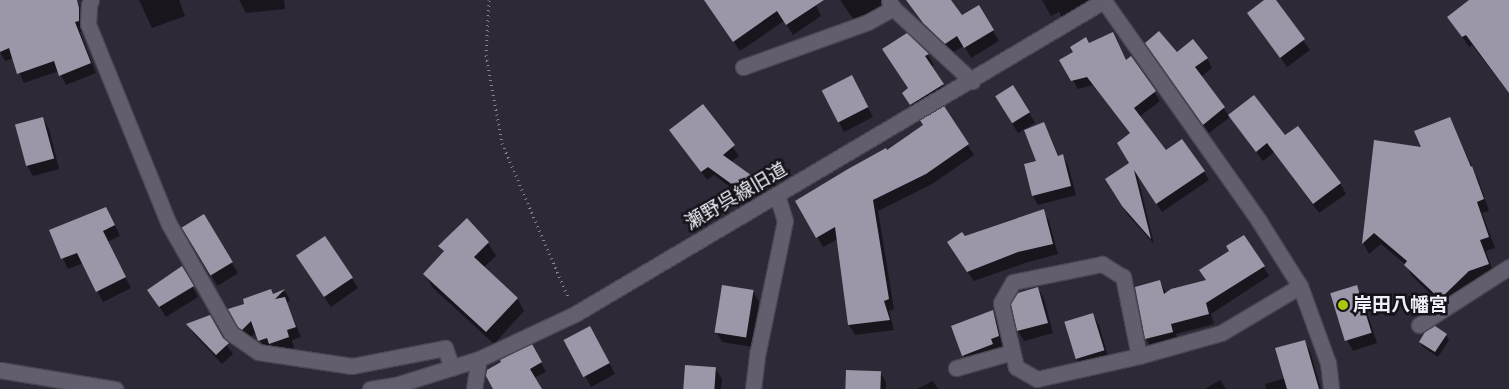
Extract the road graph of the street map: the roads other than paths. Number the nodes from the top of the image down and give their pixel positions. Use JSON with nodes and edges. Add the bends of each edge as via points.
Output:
{"nodes":[{"id":1,"x":92,"y":0,"type":"edge"},
{"id":2,"x":1104,"y":0,"type":"edge"},
{"id":3,"x":890,"y":4,"type":"edge"},
{"id":4,"x":743,"y":67,"type":"dead end"},
{"id":5,"x":972,"y":80,"type":"junction"},
{"id":6,"x":777,"y":195,"type":"junction"},
{"id":7,"x":1509,"y":266,"type":"edge"},
{"id":8,"x":1300,"y":286,"type":"junction"},
{"id":9,"x":1419,"y":325,"type":"dead end"},
{"id":10,"x":1012,"y":352,"type":"junction"},
{"id":11,"x":1140,"y":356,"type":"junction"},
{"id":12,"x":479,"y":359,"type":"junction"},
{"id":13,"x":452,"y":368,"type":"junction"},
{"id":14,"x":956,"y":368,"type":"dead end"},
{"id":15,"x":0,"y":370,"type":"edge"},
{"id":16,"x":115,"y":389,"type":"edge"},
{"id":17,"x":370,"y":389,"type":"edge"},
{"id":18,"x":474,"y":389,"type":"edge"},
{"id":19,"x":753,"y":389,"type":"edge"},
{"id":20,"x":1331,"y":389,"type":"edge"}],
"edges":[{"from":1,"to":13,"type":"street","via":[[88,24],[169,224],[231,333],[258,352],[352,366],[445,348]]},
{"from":2,"to":5,"type":"street","name":"瀬野呉線旧道"},
{"from":2,"to":8,"type":"street","via":[[1259,221]]},
{"from":3,"to":4,"type":"street","via":[[868,22]]},
{"from":3,"to":5,"type":"street"},
{"from":5,"to":6,"type":"street","name":"瀬野呉線旧道"},
{"from":6,"to":12,"type":"street","name":"瀬野呉線旧道","via":[[575,314]]},
{"from":6,"to":19,"type":"street","via":[[785,221]]},
{"from":7,"to":9,"type":"street"},
{"from":8,"to":11,"type":"street","via":[[1221,333]]},
{"from":8,"to":20,"type":"street","via":[[1328,363]]},
{"from":10,"to":11,"type":"street","via":[[1016,367],[1037,380]]},
{"from":10,"to":11,"type":"street","via":[[1001,303],[1013,282],[1102,264],[1123,277]]},
{"from":10,"to":14,"type":"street"},
{"from":12,"to":13,"type":"street","name":"瀬野呉線旧道"},
{"from":12,"to":18,"type":"street"},
{"from":13,"to":17,"type":"street","name":"瀬野呉線旧道","via":[[396,385]]},
{"from":15,"to":16,"type":"street"}]}
